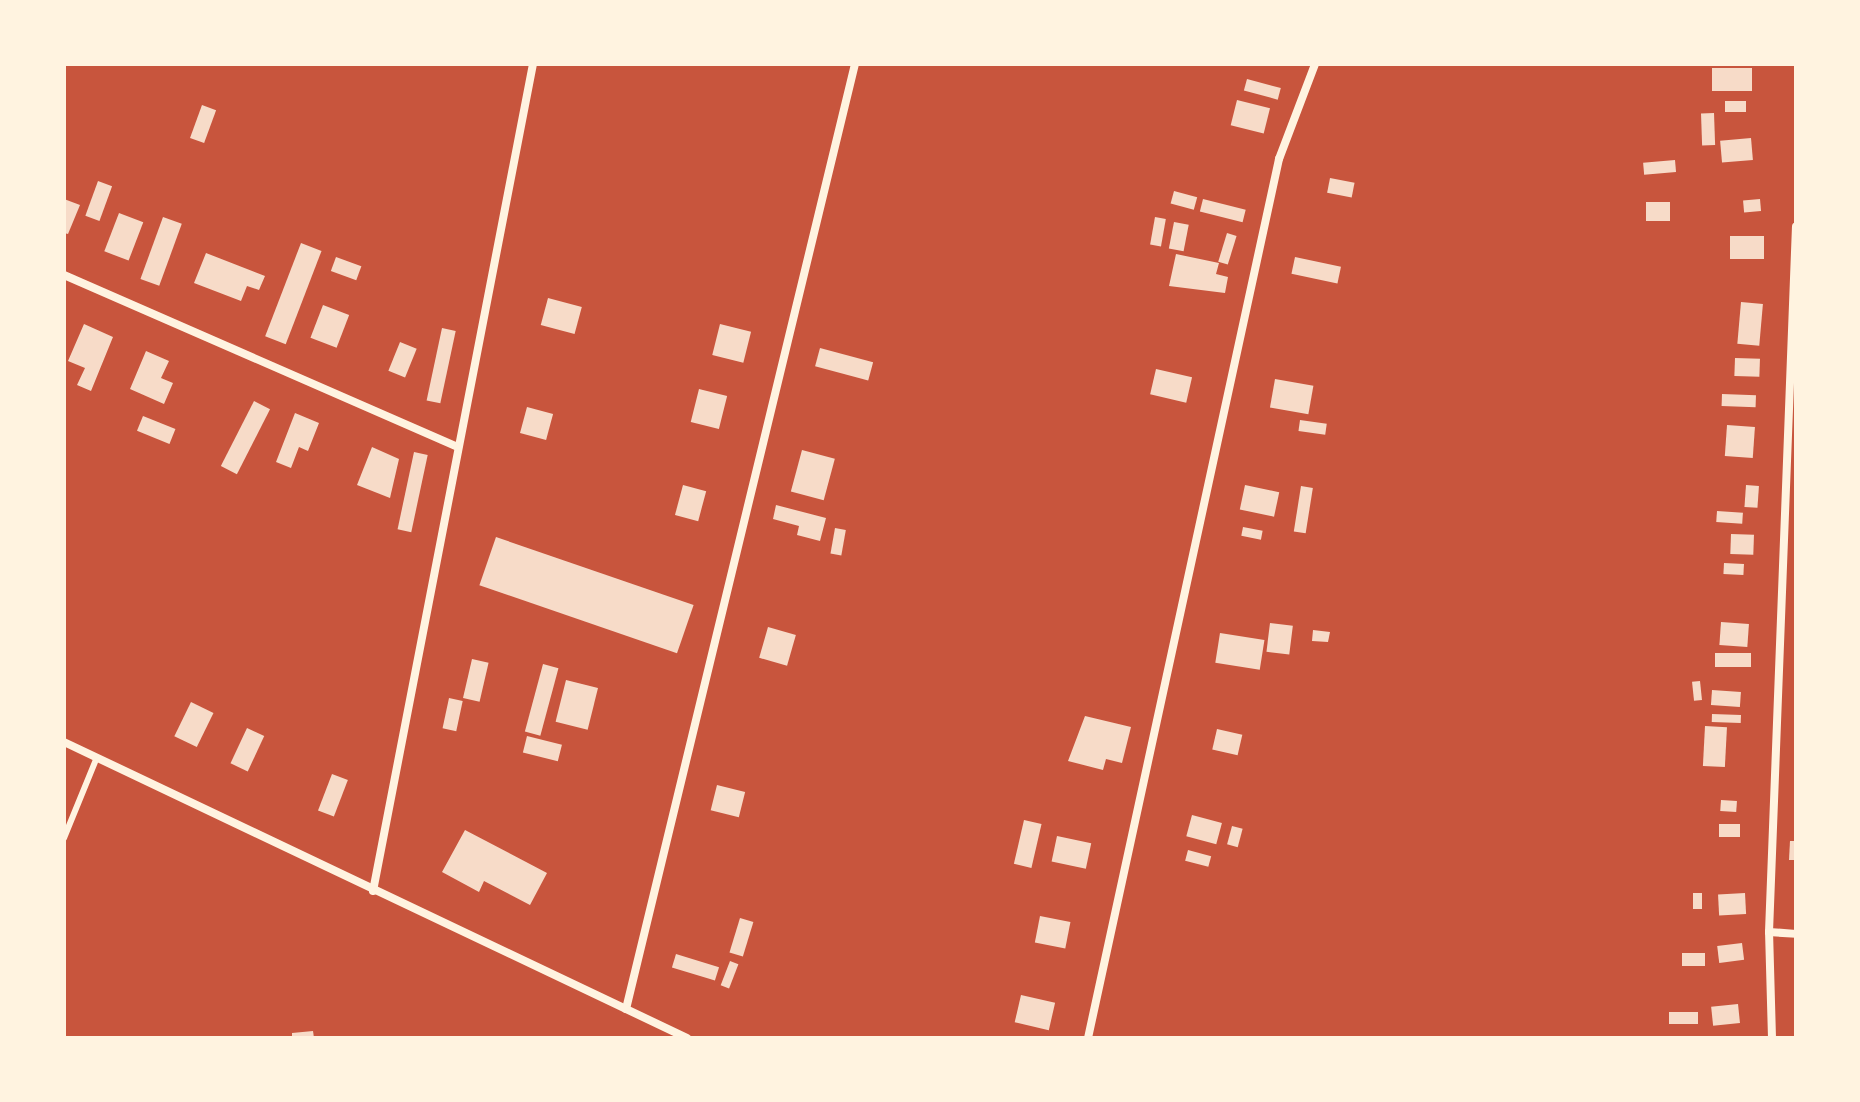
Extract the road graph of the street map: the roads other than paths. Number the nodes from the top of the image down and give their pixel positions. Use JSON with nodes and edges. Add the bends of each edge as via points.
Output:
{"nodes":[{"id":1,"x":533,"y":64,"type":"edge"},
{"id":2,"x":855,"y":64,"type":"edge"},
{"id":3,"x":1315,"y":64,"type":"edge"},
{"id":4,"x":1796,"y":227,"type":"edge"},
{"id":5,"x":64,"y":275,"type":"edge"},
{"id":6,"x":458,"y":447,"type":"junction"},
{"id":7,"x":64,"y":742,"type":"edge"},
{"id":8,"x":97,"y":757,"type":"junction"},
{"id":9,"x":64,"y":838,"type":"edge"},
{"id":10,"x":373,"y":891,"type":"junction"},
{"id":11,"x":1769,"y":932,"type":"junction"},
{"id":12,"x":1796,"y":934,"type":"edge"},
{"id":13,"x":626,"y":1009,"type":"junction"},
{"id":14,"x":687,"y":1038,"type":"edge"},
{"id":15,"x":1088,"y":1038,"type":"edge"},
{"id":16,"x":1772,"y":1038,"type":"edge"}],
"edges":[{"from":1,"to":6,"type":"street"},
{"from":2,"to":13,"type":"street"},
{"from":3,"to":15,"type":"street","via":[[1279,159]]},
{"from":4,"to":11,"type":"street"},
{"from":5,"to":6,"type":"street"},
{"from":6,"to":10,"type":"street"},
{"from":7,"to":8,"type":"street"},
{"from":8,"to":9,"type":"lane"},
{"from":8,"to":10,"type":"street"},
{"from":10,"to":13,"type":"street"},
{"from":11,"to":12,"type":"street"},
{"from":11,"to":16,"type":"street"},
{"from":13,"to":14,"type":"street"}]}
